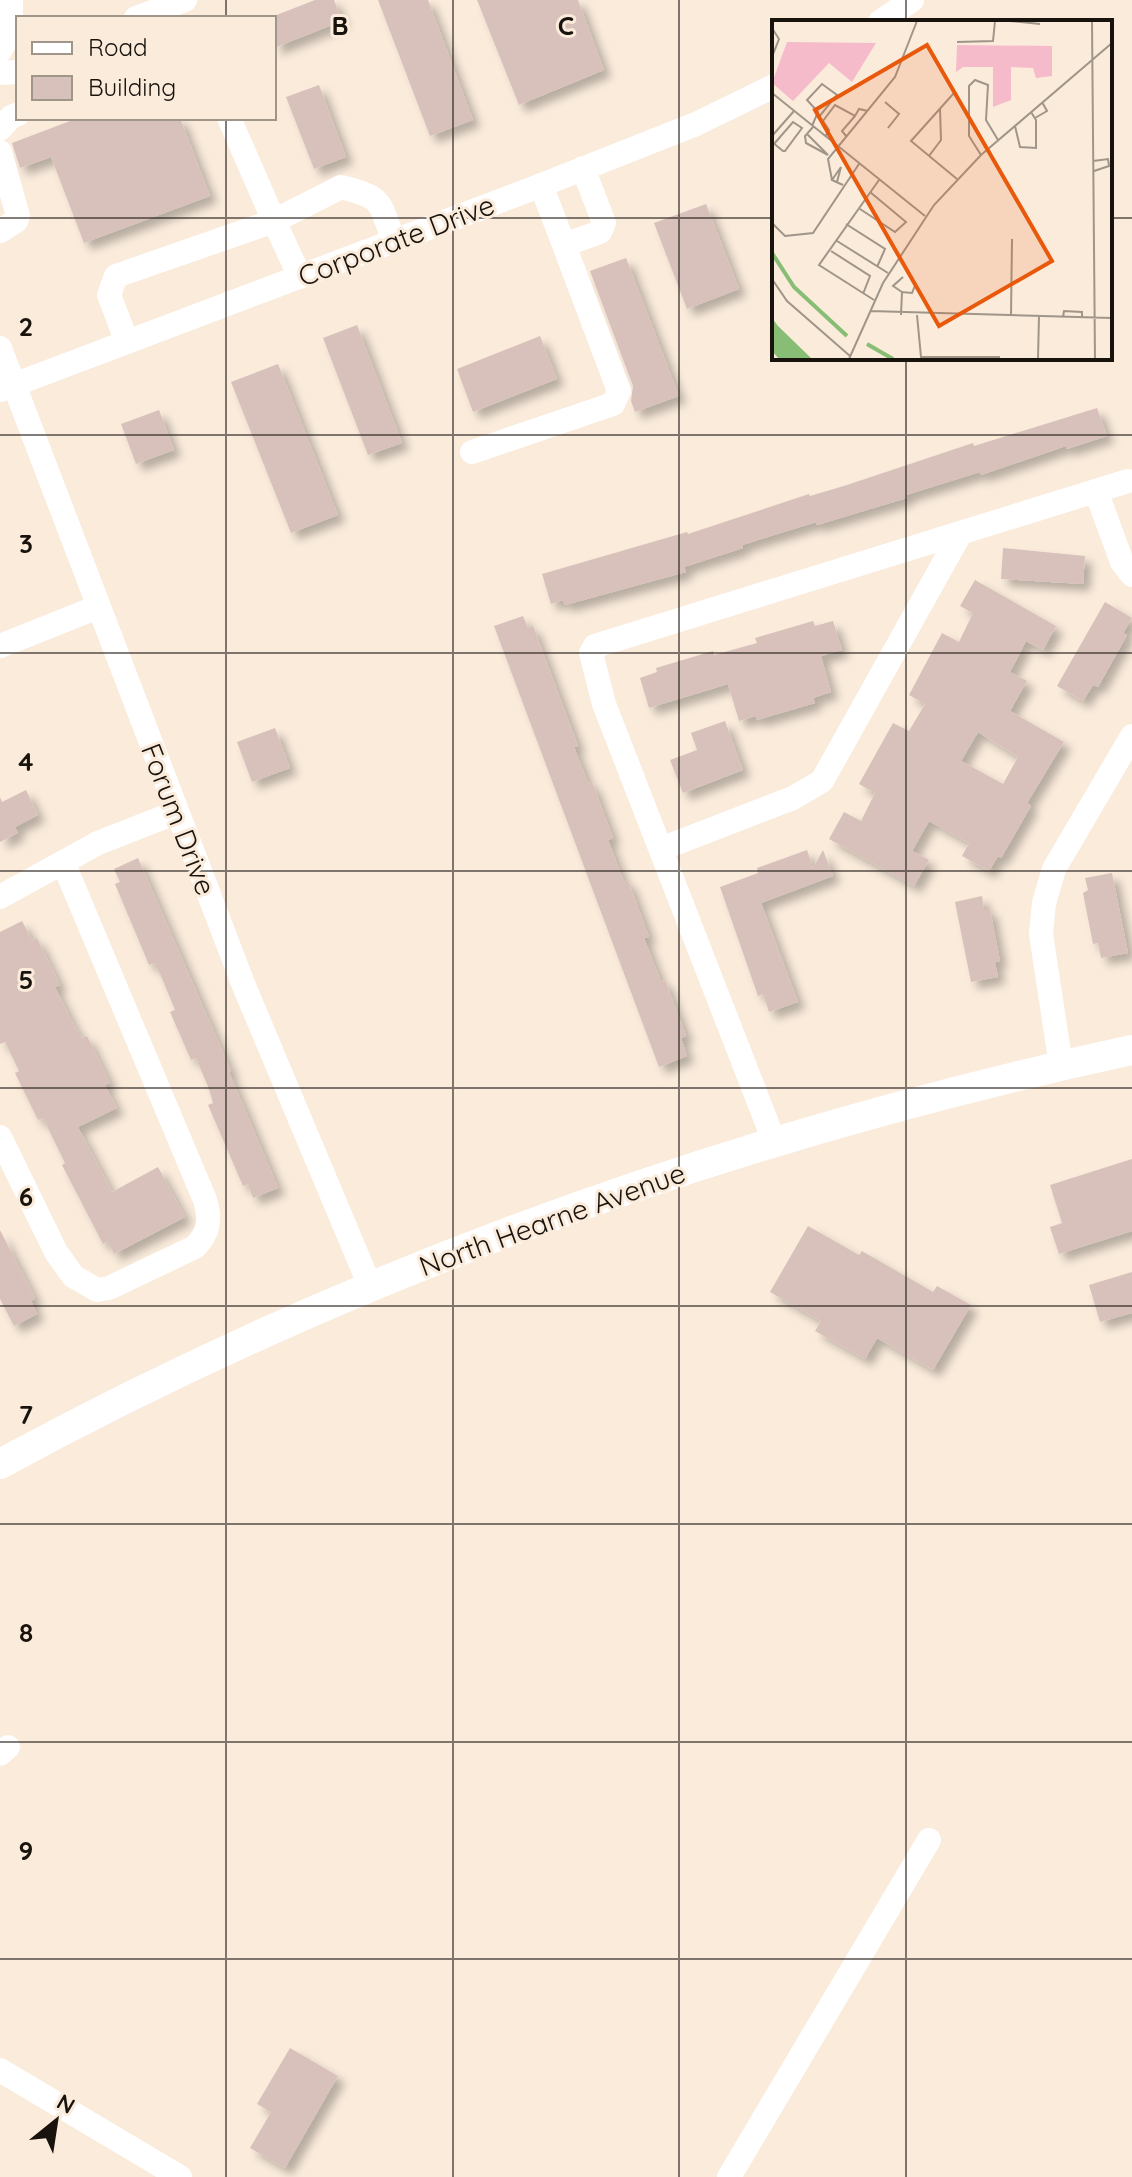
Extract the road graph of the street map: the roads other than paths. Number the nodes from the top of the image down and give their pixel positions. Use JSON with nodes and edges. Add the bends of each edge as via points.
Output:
{"nodes":[{"id":1,"x":11,"y":0,"type":"edge"},
{"id":2,"x":185,"y":0,"type":"edge"},
{"id":3,"x":912,"y":0,"type":"edge"},
{"id":4,"x":141,"y":16,"type":"edge"},
{"id":5,"x":883,"y":20,"type":"edge"},
{"id":6,"x":0,"y":51,"type":"edge"},
{"id":7,"x":772,"y":87,"type":"edge"},
{"id":8,"x":16,"y":115,"type":"edge"},
{"id":9,"x":230,"y":120,"type":"edge"},
{"id":10,"x":0,"y":129,"type":"edge"},
{"id":11,"x":0,"y":152,"type":"edge"},
{"id":12,"x":583,"y":168,"type":"junction"},
{"id":13,"x":541,"y":185,"type":"junction"},
{"id":14,"x":274,"y":221,"type":"junction"},
{"id":15,"x":0,"y":231,"type":"edge"},
{"id":16,"x":394,"y":241,"type":"junction"},
{"id":17,"x":564,"y":245,"type":"junction"},
{"id":18,"x":300,"y":277,"type":"junction"},
{"id":19,"x":127,"y":342,"type":"junction"},
{"id":20,"x":0,"y":348,"type":"edge"},
{"id":21,"x":7,"y":388,"type":"edge"},
{"id":22,"x":472,"y":452,"type":"dead end"},
{"id":23,"x":1128,"y":481,"type":"dead end"},
{"id":24,"x":1096,"y":491,"type":"junction"},
{"id":25,"x":960,"y":534,"type":"junction"},
{"id":26,"x":1132,"y":575,"type":"edge"},
{"id":27,"x":98,"y":607,"type":"junction"},
{"id":28,"x":0,"y":646,"type":"edge"},
{"id":29,"x":1132,"y":736,"type":"edge"},
{"id":30,"x":177,"y":812,"type":"junction"},
{"id":31,"x":661,"y":849,"type":"junction"},
{"id":32,"x":63,"y":862,"type":"junction"},
{"id":33,"x":0,"y":897,"type":"edge"},
{"id":34,"x":1132,"y":1050,"type":"edge"},
{"id":35,"x":1061,"y":1066,"type":"junction"},
{"id":36,"x":0,"y":1137,"type":"edge"},
{"id":37,"x":774,"y":1141,"type":"junction"},
{"id":38,"x":370,"y":1286,"type":"junction"},
{"id":39,"x":0,"y":1464,"type":"edge"},
{"id":40,"x":929,"y":1840,"type":"dead end"},
{"id":41,"x":0,"y":2070,"type":"edge"},
{"id":42,"x":180,"y":2177,"type":"edge"},
{"id":43,"x":729,"y":2177,"type":"edge"}],
"edges":[{"from":1,"to":6,"type":"street","via":[[11,31]]},
{"from":2,"to":4,"type":"street"},
{"from":3,"to":5,"type":"street"},
{"from":7,"to":12,"type":"street","name":"Corporate Drive","via":[[696,124]]},
{"from":8,"to":10,"type":"street"},
{"from":9,"to":14,"type":"street"},
{"from":11,"to":15,"type":"street","via":[[18,216]]},
{"from":12,"to":13,"type":"street","name":"Corporate Drive"},
{"from":12,"to":17,"type":"street","via":[[604,223],[600,232]]},
{"from":13,"to":16,"type":"street","name":"Corporate Drive"},
{"from":13,"to":17,"type":"street"},
{"from":14,"to":16,"type":"street","via":[[341,187],[378,200]]},
{"from":14,"to":18,"type":"street"},
{"from":14,"to":19,"type":"street","via":[[116,276],[109,295]]},
{"from":16,"to":18,"type":"street","name":"Corporate Drive"},
{"from":17,"to":22,"type":"street","via":[[619,391],[617,398],[613,404]]},
{"from":18,"to":19,"type":"street","name":"Corporate Drive"},
{"from":19,"to":21,"type":"street","name":"Corporate Drive"},
{"from":20,"to":21,"type":"street","name":"Forum Drive"},
{"from":21,"to":27,"type":"street","name":"Forum Drive"},
{"from":23,"to":24,"type":"street"},
{"from":24,"to":25,"type":"street"},
{"from":24,"to":26,"type":"street","via":[[1122,562]]},
{"from":25,"to":31,"type":"street","via":[[822,781],[793,798]]},
{"from":25,"to":31,"type":"street","via":[[595,646],[592,666],[604,704]]},
{"from":27,"to":28,"type":"street"},
{"from":27,"to":30,"type":"street","name":"Forum Drive"},
{"from":29,"to":35,"type":"street","via":[[1054,869],[1044,903],[1041,934]]},
{"from":30,"to":32,"type":"street","via":[[128,829]]},
{"from":30,"to":38,"type":"street","name":"Forum Drive"},
{"from":31,"to":37,"type":"street"},
{"from":32,"to":33,"type":"street"},
{"from":32,"to":36,"type":"street","via":[[205,1200],[205,1237],[195,1247],[109,1288],[85,1285],[56,1252]]},
{"from":34,"to":35,"type":"main road","name":"North Hearne Avenue"},
{"from":35,"to":37,"type":"main road","name":"North Hearne Avenue"},
{"from":37,"to":38,"type":"main road","name":"North Hearne Avenue","via":[[597,1200]]},
{"from":38,"to":39,"type":"main road","name":"North Hearne Avenue","via":[[156,1384]]},
{"from":40,"to":43,"type":"street"},
{"from":41,"to":42,"type":"street"}]}
